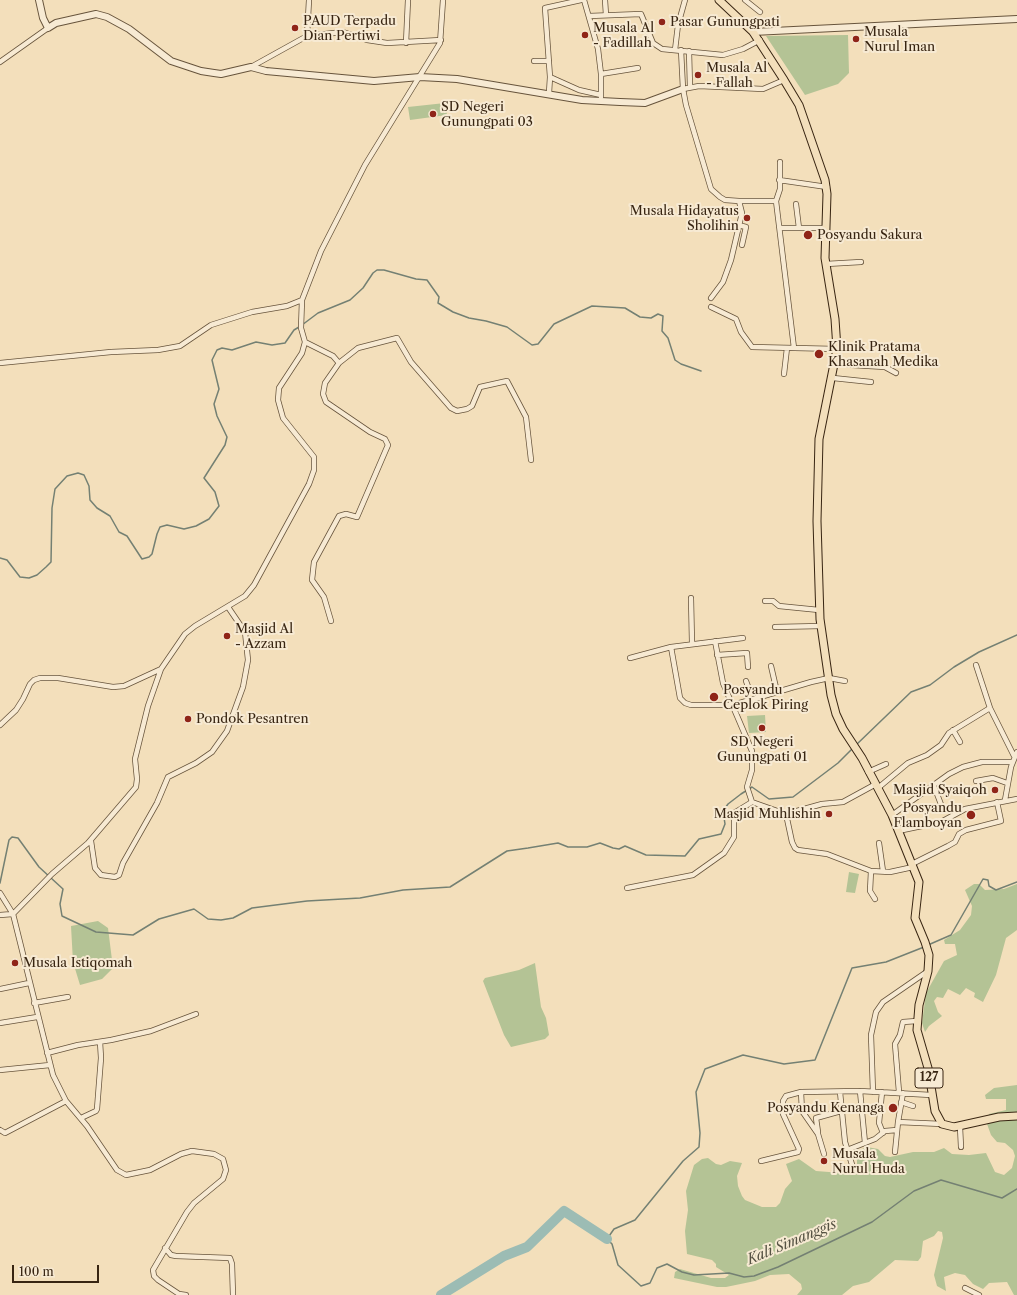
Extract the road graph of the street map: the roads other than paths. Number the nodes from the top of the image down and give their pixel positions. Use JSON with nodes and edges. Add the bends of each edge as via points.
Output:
{"nodes":[{"id":1,"x":39,"y":0,"type":"edge"},
{"id":2,"x":309,"y":0,"type":"edge"},
{"id":3,"x":408,"y":0,"type":"edge"},
{"id":4,"x":443,"y":0,"type":"edge"},
{"id":5,"x":581,"y":0,"type":"edge"},
{"id":6,"x":584,"y":0,"type":"edge"},
{"id":7,"x":605,"y":0,"type":"edge"},
{"id":8,"x":685,"y":0,"type":"edge"},
{"id":9,"x":719,"y":0,"type":"edge"},
{"id":10,"x":745,"y":0,"type":"edge"},
{"id":11,"x":760,"y":12,"type":"dead end"},
{"id":12,"x":606,"y":15,"type":"junction"},
{"id":13,"x":589,"y":16,"type":"junction"},
{"id":14,"x":1017,"y":19,"type":"edge"},
{"id":15,"x":48,"y":28,"type":"junction"},
{"id":16,"x":753,"y":32,"type":"junction"},
{"id":17,"x":307,"y":36,"type":"junction"},
{"id":18,"x":441,"y":40,"type":"junction"},
{"id":19,"x":760,"y":40,"type":"junction"},
{"id":20,"x":406,"y":43,"type":"junction"},
{"id":21,"x":675,"y":50,"type":"junction"},
{"id":22,"x":681,"y":50,"type":"junction"},
{"id":23,"x":689,"y":51,"type":"junction"},
{"id":24,"x":534,"y":61,"type":"dead end"},
{"id":25,"x":548,"y":61,"type":"junction"},
{"id":26,"x":0,"y":62,"type":"edge"},
{"id":27,"x":251,"y":67,"type":"junction"},
{"id":28,"x":638,"y":68,"type":"dead end"},
{"id":29,"x":601,"y":74,"type":"junction"},
{"id":30,"x":420,"y":77,"type":"junction"},
{"id":31,"x":550,"y":77,"type":"junction"},
{"id":32,"x":784,"y":80,"type":"junction"},
{"id":33,"x":690,"y":87,"type":"junction"},
{"id":34,"x":683,"y":89,"type":"junction"},
{"id":35,"x":549,"y":93,"type":"junction"},
{"id":36,"x":601,"y":98,"type":"junction"},
{"id":37,"x":780,"y":162,"type":"dead end"},
{"id":38,"x":779,"y":180,"type":"junction"},
{"id":39,"x":826,"y":187,"type":"junction"},
{"id":40,"x":739,"y":201,"type":"junction"},
{"id":41,"x":776,"y":201,"type":"junction"},
{"id":42,"x":796,"y":204,"type":"dead end"},
{"id":43,"x":738,"y":225,"type":"junction"},
{"id":44,"x":780,"y":228,"type":"junction"},
{"id":45,"x":799,"y":228,"type":"junction"},
{"id":46,"x":826,"y":228,"type":"junction"},
{"id":47,"x":742,"y":245,"type":"dead end"},
{"id":48,"x":861,"y":262,"type":"dead end"},
{"id":49,"x":826,"y":264,"type":"junction"},
{"id":50,"x":711,"y":298,"type":"dead end"},
{"id":51,"x":302,"y":300,"type":"junction"},
{"id":52,"x":711,"y":307,"type":"dead end"},
{"id":53,"x":305,"y":342,"type":"junction"},
{"id":54,"x":787,"y":348,"type":"junction"},
{"id":55,"x":794,"y":348,"type":"junction"},
{"id":56,"x":837,"y":349,"type":"junction"},
{"id":57,"x":2,"y":363,"type":"edge"},
{"id":58,"x":339,"y":363,"type":"junction"},
{"id":59,"x":835,"y":364,"type":"junction"},
{"id":60,"x":896,"y":373,"type":"dead end"},
{"id":61,"x":784,"y":374,"type":"dead end"},
{"id":62,"x":833,"y":378,"type":"junction"},
{"id":63,"x":872,"y":382,"type":"dead end"},
{"id":64,"x":531,"y":460,"type":"dead end"},
{"id":65,"x":691,"y":598,"type":"dead end"},
{"id":66,"x":765,"y":601,"type":"dead end"},
{"id":67,"x":228,"y":607,"type":"junction"},
{"id":68,"x":819,"y":610,"type":"junction"},
{"id":69,"x":332,"y":621,"type":"dead end"},
{"id":70,"x":820,"y":626,"type":"junction"},
{"id":71,"x":775,"y":627,"type":"dead end"},
{"id":72,"x":743,"y":638,"type":"dead end"},
{"id":73,"x":715,"y":641,"type":"junction"},
{"id":74,"x":692,"y":643,"type":"junction"},
{"id":75,"x":671,"y":647,"type":"junction"},
{"id":76,"x":717,"y":655,"type":"junction"},
{"id":77,"x":630,"y":658,"type":"dead end"},
{"id":78,"x":976,"y":665,"type":"dead end"},
{"id":79,"x":771,"y":666,"type":"dead end"},
{"id":80,"x":748,"y":667,"type":"dead end"},
{"id":81,"x":161,"y":669,"type":"junction"},
{"id":82,"x":829,"y":678,"type":"junction"},
{"id":83,"x":746,"y":681,"type":"dead end"},
{"id":84,"x":845,"y":682,"type":"dead end"},
{"id":85,"x":777,"y":692,"type":"junction"},
{"id":86,"x":759,"y":698,"type":"junction"},
{"id":87,"x":733,"y":706,"type":"junction"},
{"id":88,"x":990,"y":708,"type":"junction"},
{"id":89,"x":0,"y":725,"type":"edge"},
{"id":90,"x":953,"y":730,"type":"junction"},
{"id":91,"x":960,"y":742,"type":"dead end"},
{"id":92,"x":1016,"y":754,"type":"edge"},
{"id":93,"x":1012,"y":762,"type":"junction"},
{"id":94,"x":886,"y":764,"type":"dead end"},
{"id":95,"x":868,"y":772,"type":"junction"},
{"id":96,"x":976,"y":781,"type":"dead end"},
{"id":97,"x":1007,"y":783,"type":"junction"},
{"id":98,"x":877,"y":786,"type":"junction"},
{"id":99,"x":934,"y":786,"type":"junction"},
{"id":100,"x":1017,"y":799,"type":"edge"},
{"id":101,"x":1005,"y":800,"type":"junction"},
{"id":102,"x":752,"y":802,"type":"junction"},
{"id":103,"x":997,"y":802,"type":"junction"},
{"id":104,"x":942,"y":807,"type":"dead end"},
{"id":105,"x":786,"y":814,"type":"junction"},
{"id":106,"x":892,"y":815,"type":"junction"},
{"id":107,"x":898,"y":830,"type":"junction"},
{"id":108,"x":91,"y":841,"type":"junction"},
{"id":109,"x":879,"y":843,"type":"dead end"},
{"id":110,"x":912,"y":865,"type":"junction"},
{"id":111,"x":871,"y":870,"type":"junction"},
{"id":112,"x":883,"y":871,"type":"junction"},
{"id":113,"x":627,"y":888,"type":"dead end"},
{"id":114,"x":0,"y":893,"type":"edge"},
{"id":115,"x":875,"y":899,"type":"dead end"},
{"id":116,"x":13,"y":914,"type":"junction"},
{"id":117,"x":0,"y":915,"type":"edge"},
{"id":118,"x":928,"y":971,"type":"junction"},
{"id":119,"x":29,"y":983,"type":"junction"},
{"id":120,"x":0,"y":990,"type":"edge"},
{"id":121,"x":68,"y":997,"type":"dead end"},
{"id":122,"x":34,"y":1003,"type":"junction"},
{"id":123,"x":196,"y":1014,"type":"dead end"},
{"id":124,"x":38,"y":1016,"type":"junction"},
{"id":125,"x":917,"y":1021,"type":"junction"},
{"id":126,"x":0,"y":1023,"type":"edge"},
{"id":127,"x":100,"y":1042,"type":"junction"},
{"id":128,"x":47,"y":1053,"type":"junction"},
{"id":129,"x":50,"y":1065,"type":"junction"},
{"id":130,"x":0,"y":1070,"type":"edge"},
{"id":131,"x":860,"y":1091,"type":"junction"},
{"id":132,"x":801,"y":1092,"type":"junction"},
{"id":133,"x":840,"y":1092,"type":"junction"},
{"id":134,"x":873,"y":1092,"type":"junction"},
{"id":135,"x":882,"y":1092,"type":"junction"},
{"id":136,"x":901,"y":1093,"type":"junction"},
{"id":137,"x":931,"y":1095,"type":"junction"},
{"id":138,"x":66,"y":1101,"type":"junction"},
{"id":139,"x":901,"y":1102,"type":"junction"},
{"id":140,"x":914,"y":1106,"type":"dead end"},
{"id":141,"x":841,"y":1111,"type":"junction"},
{"id":142,"x":1017,"y":1116,"type":"edge"},
{"id":143,"x":81,"y":1118,"type":"junction"},
{"id":144,"x":898,"y":1122,"type":"junction"},
{"id":145,"x":942,"y":1124,"type":"junction"},
{"id":146,"x":960,"y":1127,"type":"junction"},
{"id":147,"x":0,"y":1130,"type":"edge"},
{"id":148,"x":897,"y":1130,"type":"junction"},
{"id":149,"x":883,"y":1133,"type":"junction"},
{"id":150,"x":818,"y":1134,"type":"junction"},
{"id":151,"x":865,"y":1143,"type":"junction"},
{"id":152,"x":961,"y":1147,"type":"dead end"},
{"id":153,"x":847,"y":1150,"type":"junction"},
{"id":154,"x":895,"y":1152,"type":"dead end"},
{"id":155,"x":824,"y":1154,"type":"dead end"},
{"id":156,"x":761,"y":1161,"type":"dead end"},
{"id":157,"x":854,"y":1171,"type":"dead end"},
{"id":158,"x":165,"y":1248,"type":"junction"},
{"id":159,"x":965,"y":1288,"type":"dead end"},
{"id":160,"x":186,"y":1295,"type":"edge"},
{"id":161,"x":232,"y":1295,"type":"edge"},
{"id":162,"x":979,"y":1295,"type":"edge"}],
"edges":[{"from":1,"to":15,"type":"street"},
{"from":2,"to":17,"type":"street"},
{"from":3,"to":20,"type":"street"},
{"from":4,"to":18,"type":"street"},
{"from":5,"to":25,"type":"street","via":[[545,8]]},
{"from":6,"to":13,"type":"street"},
{"from":7,"to":12,"type":"street"},
{"from":8,"to":21,"type":"street"},
{"from":9,"to":16,"type":"main road","number":"127"},
{"from":10,"to":11,"type":"street"},
{"from":12,"to":13,"type":"street"},
{"from":12,"to":21,"type":"street","via":[[641,14],[653,43],[660,49]]},
{"from":13,"to":29,"type":"street","via":[[598,49]]},
{"from":14,"to":16,"type":"street"},
{"from":15,"to":26,"type":"street"},
{"from":15,"to":27,"type":"street","via":[[56,23],[96,14],[129,29],[171,61],[201,71],[221,74]]},
{"from":16,"to":19,"type":"main road","number":"127"},
{"from":17,"to":20,"type":"street","via":[[343,32],[367,40]]},
{"from":17,"to":27,"type":"street"},
{"from":18,"to":20,"type":"street"},
{"from":18,"to":30,"type":"street"},
{"from":19,"to":23,"type":"street","via":[[723,55]]},
{"from":19,"to":32,"type":"main road","number":"127"},
{"from":21,"to":22,"type":"street"},
{"from":22,"to":23,"type":"street"},
{"from":22,"to":34,"type":"street"},
{"from":23,"to":33,"type":"street"},
{"from":24,"to":25,"type":"street"},
{"from":25,"to":31,"type":"street"},
{"from":27,"to":30,"type":"street","via":[[266,71],[374,81]]},
{"from":28,"to":29,"type":"street"},
{"from":29,"to":36,"type":"street"},
{"from":30,"to":35,"type":"street","via":[[457,79]]},
{"from":30,"to":51,"type":"street","via":[[365,165],[321,251]]},
{"from":31,"to":35,"type":"street"},
{"from":31,"to":36,"type":"street"},
{"from":32,"to":33,"type":"street","via":[[763,89]]},
{"from":32,"to":39,"type":"main road","number":"127","via":[[799,105],[821,164]]},
{"from":33,"to":34,"type":"street"},
{"from":34,"to":36,"type":"street","via":[[645,103]]},
{"from":34,"to":40,"type":"street","via":[[711,189],[720,197]]},
{"from":35,"to":36,"type":"street","via":[[582,100]]},
{"from":37,"to":38,"type":"street"},
{"from":38,"to":39,"type":"street"},
{"from":38,"to":41,"type":"street","via":[[780,189]]},
{"from":39,"to":46,"type":"main road","number":"127"},
{"from":40,"to":41,"type":"street"},
{"from":40,"to":43,"type":"street","via":[[742,213]]},
{"from":41,"to":44,"type":"street"},
{"from":42,"to":45,"type":"street"},
{"from":43,"to":47,"type":"street","via":[[746,227]]},
{"from":43,"to":50,"type":"street","via":[[727,273]]},
{"from":44,"to":45,"type":"street"},
{"from":44,"to":55,"type":"street"},
{"from":45,"to":46,"type":"street"},
{"from":46,"to":49,"type":"main road","number":"127"},
{"from":48,"to":49,"type":"street"},
{"from":49,"to":56,"type":"main road","number":"127"},
{"from":51,"to":53,"type":"street","via":[[301,328]]},
{"from":51,"to":57,"type":"street","via":[[211,325],[180,346]]},
{"from":52,"to":54,"type":"street","via":[[736,319],[752,347]]},
{"from":53,"to":58,"type":"street","via":[[333,356]]},
{"from":53,"to":67,"type":"street","via":[[302,354],[279,388],[278,400],[283,418],[314,457],[314,470],[292,518],[254,585]]},
{"from":54,"to":55,"type":"street"},
{"from":54,"to":61,"type":"street"},
{"from":55,"to":56,"type":"street"},
{"from":56,"to":59,"type":"main road","number":"127"},
{"from":58,"to":64,"type":"street","via":[[358,348],[397,338],[412,362],[451,408],[457,411],[467,410],[472,406],[480,387],[507,381],[526,417]]},
{"from":58,"to":69,"type":"street","via":[[325,383],[324,399],[355,423],[385,439],[388,445],[357,517],[346,514],[339,516],[314,562],[312,580],[324,597]]},
{"from":59,"to":60,"type":"street","via":[[885,367]]},
{"from":59,"to":62,"type":"main road","number":"127"},
{"from":62,"to":63,"type":"street"},
{"from":62,"to":68,"type":"main road","number":"127","via":[[824,409],[820,440],[817,521]]},
{"from":65,"to":74,"type":"street"},
{"from":66,"to":68,"type":"street","via":[[773,601],[778,606]]},
{"from":67,"to":81,"type":"street","via":[[185,634]]},
{"from":67,"to":108,"type":"street","via":[[245,632],[248,660],[243,687],[224,736],[212,752],[168,777],[157,803],[123,862],[119,875],[101,875],[95,868]]},
{"from":68,"to":70,"type":"main road","number":"127"},
{"from":70,"to":71,"type":"street"},
{"from":70,"to":82,"type":"main road","number":"127"},
{"from":72,"to":73,"type":"street"},
{"from":73,"to":74,"type":"street"},
{"from":73,"to":76,"type":"street"},
{"from":74,"to":75,"type":"street"},
{"from":75,"to":77,"type":"street"},
{"from":75,"to":87,"type":"street","via":[[682,700],[692,704]]},
{"from":76,"to":80,"type":"street","via":[[747,653]]},
{"from":76,"to":87,"type":"street","via":[[723,683]]},
{"from":78,"to":88,"type":"street"},
{"from":79,"to":85,"type":"street"},
{"from":81,"to":89,"type":"street","via":[[124,686],[113,687],[58,678],[34,680],[16,710]]},
{"from":81,"to":108,"type":"street","via":[[146,712],[135,759],[136,787]]},
{"from":82,"to":84,"type":"street"},
{"from":82,"to":85,"type":"street"},
{"from":82,"to":95,"type":"main road","number":"127","via":[[842,730],[862,758]]},
{"from":83,"to":86,"type":"street","via":[[748,689],[758,694]]},
{"from":85,"to":86,"type":"street"},
{"from":86,"to":87,"type":"street"},
{"from":87,"to":102,"type":"street","via":[[752,751],[752,770],[747,787]]},
{"from":88,"to":90,"type":"street"},
{"from":88,"to":92,"type":"street"},
{"from":90,"to":91,"type":"street"},
{"from":90,"to":98,"type":"street","via":[[941,745],[927,755],[908,763]]},
{"from":92,"to":93,"type":"street"},
{"from":93,"to":97,"type":"street"},
{"from":93,"to":99,"type":"street","via":[[974,763],[949,774]]},
{"from":94,"to":95,"type":"street"},
{"from":95,"to":98,"type":"main road","number":"127"},
{"from":96,"to":97,"type":"street","via":[[993,778]]},
{"from":97,"to":101,"type":"street"},
{"from":98,"to":105,"type":"street","via":[[843,802],[822,804]]},
{"from":98,"to":106,"type":"main road","number":"127"},
{"from":99,"to":104,"type":"street"},
{"from":99,"to":106,"type":"street"},
{"from":100,"to":101,"type":"street"},
{"from":101,"to":103,"type":"street"},
{"from":102,"to":105,"type":"street"},
{"from":102,"to":113,"type":"street","via":[[734,813],[734,838],[724,853],[693,875]]},
{"from":103,"to":107,"type":"street","via":[[965,809],[941,822]]},
{"from":103,"to":110,"type":"street","via":[[1001,820],[966,830],[948,846]]},
{"from":105,"to":111,"type":"street","via":[[795,848],[827,854]]},
{"from":106,"to":107,"type":"main road","number":"127"},
{"from":107,"to":110,"type":"main road","number":"127"},
{"from":108,"to":116,"type":"street","via":[[47,878]]},
{"from":109,"to":112,"type":"street"},
{"from":110,"to":112,"type":"street","via":[[890,872]]},
{"from":110,"to":118,"type":"main road","number":"127","via":[[919,886],[915,918],[929,956]]},
{"from":111,"to":112,"type":"street"},
{"from":111,"to":115,"type":"street","via":[[870,891]]},
{"from":114,"to":116,"type":"street"},
{"from":116,"to":117,"type":"street"},
{"from":116,"to":119,"type":"street"},
{"from":118,"to":125,"type":"main road","number":"127"},
{"from":118,"to":134,"type":"street","via":[[883,1002],[876,1012],[871,1035]]},
{"from":119,"to":120,"type":"street"},
{"from":119,"to":122,"type":"street"},
{"from":121,"to":122,"type":"street"},
{"from":122,"to":124,"type":"street"},
{"from":123,"to":127,"type":"street","via":[[151,1031]]},
{"from":124,"to":126,"type":"street"},
{"from":124,"to":128,"type":"street"},
{"from":125,"to":136,"type":"street","via":[[903,1022],[895,1044]]},
{"from":125,"to":137,"type":"main road","number":"127","via":[[918,1035],[928,1068]]},
{"from":127,"to":128,"type":"street"},
{"from":127,"to":143,"type":"street","via":[[97,1109]]},
{"from":128,"to":129,"type":"street"},
{"from":129,"to":130,"type":"street"},
{"from":129,"to":138,"type":"street","via":[[52,1075]]},
{"from":131,"to":133,"type":"street"},
{"from":131,"to":134,"type":"street"},
{"from":131,"to":151,"type":"street"},
{"from":132,"to":133,"type":"street"},
{"from":132,"to":150,"type":"street","via":[[802,1111]]},
{"from":132,"to":156,"type":"street","via":[[784,1098],[782,1107],[798,1152]]},
{"from":133,"to":141,"type":"street"},
{"from":134,"to":135,"type":"street"},
{"from":135,"to":136,"type":"street"},
{"from":135,"to":149,"type":"street","via":[[879,1123]]},
{"from":136,"to":137,"type":"street"},
{"from":136,"to":139,"type":"street"},
{"from":137,"to":145,"type":"main road","number":"127","via":[[934,1111]]},
{"from":138,"to":143,"type":"street"},
{"from":138,"to":147,"type":"street","via":[[5,1133]]},
{"from":139,"to":140,"type":"street"},
{"from":139,"to":144,"type":"street"},
{"from":141,"to":150,"type":"street","via":[[816,1118]]},
{"from":141,"to":153,"type":"street"},
{"from":142,"to":146,"type":"main road","via":[[1000,1117]]},
{"from":143,"to":158,"type":"street","via":[[117,1170],[126,1175],[150,1170],[192,1151],[214,1154],[223,1159],[226,1170],[223,1178],[194,1203]]},
{"from":144,"to":145,"type":"street"},
{"from":144,"to":148,"type":"street"},
{"from":145,"to":146,"type":"main road"},
{"from":146,"to":152,"type":"street"},
{"from":148,"to":149,"type":"street"},
{"from":148,"to":154,"type":"street"},
{"from":149,"to":151,"type":"street"},
{"from":150,"to":155,"type":"street"},
{"from":151,"to":153,"type":"street"},
{"from":153,"to":157,"type":"street"},
{"from":158,"to":160,"type":"street","via":[[153,1270],[154,1276],[179,1294]]},
{"from":158,"to":161,"type":"street","via":[[171,1255],[176,1256],[230,1258]]},
{"from":159,"to":162,"type":"street"}]}
